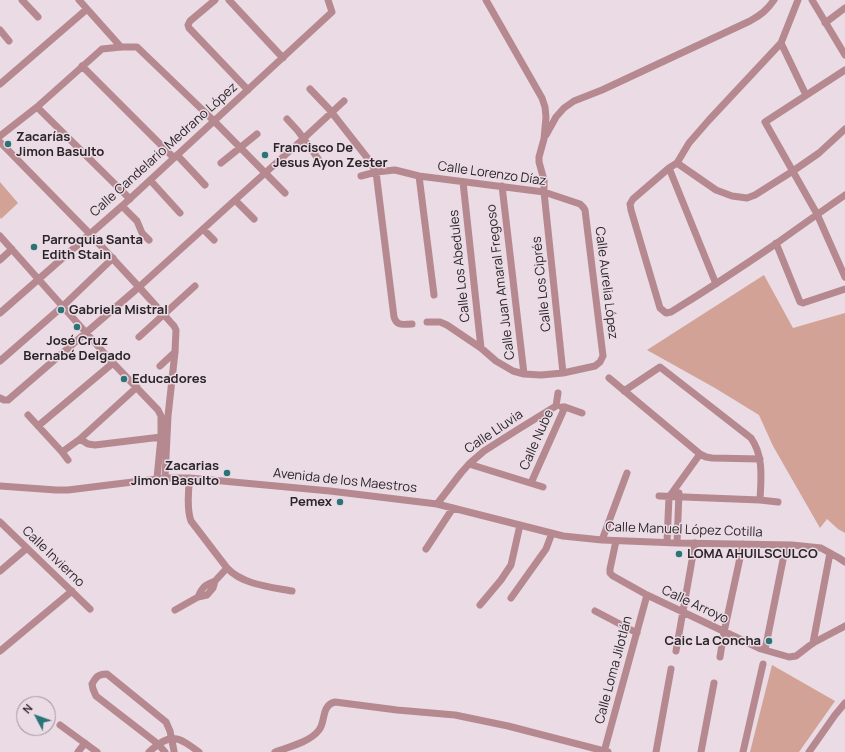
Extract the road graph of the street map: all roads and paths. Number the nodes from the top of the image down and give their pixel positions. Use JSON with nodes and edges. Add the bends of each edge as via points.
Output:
{"nodes":[{"id":1,"x":22,"y":0,"type":"edge"},
{"id":2,"x":79,"y":0,"type":"edge"},
{"id":3,"x":215,"y":0,"type":"edge"},
{"id":4,"x":229,"y":0,"type":"edge"},
{"id":5,"x":328,"y":0,"type":"edge"},
{"id":6,"x":486,"y":0,"type":"edge"},
{"id":7,"x":774,"y":0,"type":"edge"},
{"id":8,"x":798,"y":0,"type":"edge"},
{"id":9,"x":812,"y":0,"type":"edge"},
{"id":10,"x":845,"y":8,"type":"edge"},
{"id":11,"x":86,"y":9,"type":"junction"},
{"id":12,"x":38,"y":17,"type":"dead end"},
{"id":13,"x":826,"y":23,"type":"junction"},
{"id":14,"x":0,"y":30,"type":"edge"},
{"id":15,"x":9,"y":41,"type":"dead end"},
{"id":16,"x":781,"y":42,"type":"junction"},
{"id":17,"x":121,"y":46,"type":"junction"},
{"id":18,"x":845,"y":55,"type":"edge"},
{"id":19,"x":283,"y":58,"type":"junction"},
{"id":20,"x":82,"y":66,"type":"junction"},
{"id":21,"x":845,"y":70,"type":"edge"},
{"id":22,"x":0,"y":84,"type":"edge"},
{"id":23,"x":310,"y":89,"type":"dead end"},
{"id":24,"x":248,"y":90,"type":"junction"},
{"id":25,"x":806,"y":94,"type":"junction"},
{"id":26,"x":344,"y":101,"type":"dead end"},
{"id":27,"x":37,"y":107,"type":"junction"},
{"id":28,"x":331,"y":113,"type":"junction"},
{"id":29,"x":287,"y":119,"type":"dead end"},
{"id":30,"x":214,"y":121,"type":"junction"},
{"id":31,"x":845,"y":129,"type":"edge"},
{"id":32,"x":257,"y":134,"type":"dead end"},
{"id":33,"x":0,"y":136,"type":"edge"},
{"id":34,"x":303,"y":139,"type":"junction"},
{"id":35,"x":544,"y":139,"type":"junction"},
{"id":36,"x":0,"y":142,"type":"edge"},
{"id":37,"x":240,"y":148,"type":"junction"},
{"id":38,"x":176,"y":156,"type":"junction"},
{"id":39,"x":319,"y":160,"type":"dead end"},
{"id":40,"x":221,"y":163,"type":"dead end"},
{"id":41,"x":677,"y":163,"type":"junction"},
{"id":42,"x":669,"y":168,"type":"junction"},
{"id":43,"x":376,"y":172,"type":"junction"},
{"id":44,"x":792,"y":172,"type":"junction"},
{"id":45,"x":265,"y":173,"type":"junction"},
{"id":46,"x":361,"y":176,"type":"dead end"},
{"id":47,"x":419,"y":176,"type":"junction"},
{"id":48,"x":150,"y":180,"type":"junction"},
{"id":49,"x":463,"y":182,"type":"junction"},
{"id":50,"x":206,"y":185,"type":"dead end"},
{"id":51,"x":502,"y":186,"type":"junction"},
{"id":52,"x":544,"y":192,"type":"junction"},
{"id":53,"x":285,"y":193,"type":"dead end"},
{"id":54,"x":845,"y":195,"type":"edge"},
{"id":55,"x":130,"y":199,"type":"junction"},
{"id":56,"x":234,"y":200,"type":"junction"},
{"id":57,"x":122,"y":206,"type":"junction"},
{"id":58,"x":583,"y":207,"type":"joint"},
{"id":59,"x":180,"y":213,"type":"dead end"},
{"id":60,"x":817,"y":214,"type":"junction"},
{"id":61,"x":254,"y":219,"type":"dead end"},
{"id":62,"x":203,"y":229,"type":"junction"},
{"id":63,"x":90,"y":234,"type":"junction"},
{"id":64,"x":0,"y":236,"type":"edge"},
{"id":65,"x":149,"y":240,"type":"dead end"},
{"id":66,"x":214,"y":240,"type":"dead end"},
{"id":67,"x":776,"y":243,"type":"junction"},
{"id":68,"x":12,"y":249,"type":"junction"},
{"id":69,"x":113,"y":258,"type":"junction"},
{"id":70,"x":0,"y":260,"type":"edge"},
{"id":71,"x":845,"y":277,"type":"edge"},
{"id":72,"x":39,"y":279,"type":"junction"},
{"id":73,"x":716,"y":284,"type":"junction"},
{"id":74,"x":195,"y":286,"type":"dead end"},
{"id":75,"x":140,"y":287,"type":"junction"},
{"id":76,"x":845,"y":289,"type":"edge"},
{"id":77,"x":434,"y":295,"type":"dead end"},
{"id":78,"x":62,"y":306,"type":"junction"},
{"id":79,"x":0,"y":313,"type":"edge"},
{"id":80,"x":164,"y":314,"type":"junction"},
{"id":81,"x":427,"y":322,"type":"dead end"},
{"id":82,"x":412,"y":324,"type":"dead end"},
{"id":83,"x":86,"y":333,"type":"junction"},
{"id":84,"x":139,"y":337,"type":"dead end"},
{"id":85,"x":481,"y":348,"type":"junction"},
{"id":86,"x":175,"y":352,"type":"junction"},
{"id":87,"x":0,"y":361,"type":"edge"},
{"id":88,"x":113,"y":363,"type":"junction"},
{"id":89,"x":160,"y":366,"type":"dead end"},
{"id":90,"x":563,"y":373,"type":"junction"},
{"id":91,"x":524,"y":374,"type":"junction"},
{"id":92,"x":609,"y":378,"type":"dead end"},
{"id":93,"x":137,"y":387,"type":"junction"},
{"id":94,"x":624,"y":391,"type":"junction"},
{"id":95,"x":558,"y":393,"type":"dead end"},
{"id":96,"x":2,"y":399,"type":"edge"},
{"id":97,"x":556,"y":406,"type":"junction"},
{"id":98,"x":565,"y":407,"type":"junction"},
{"id":99,"x":582,"y":413,"type":"dead end"},
{"id":100,"x":28,"y":415,"type":"dead end"},
{"id":101,"x":164,"y":416,"type":"junction"},
{"id":102,"x":38,"y":426,"type":"junction"},
{"id":103,"x":161,"y":437,"type":"junction"},
{"id":104,"x":80,"y":439,"type":"junction"},
{"id":105,"x":62,"y":452,"type":"junction"},
{"id":106,"x":700,"y":454,"type":"junction"},
{"id":107,"x":760,"y":459,"type":"junction"},
{"id":108,"x":68,"y":460,"type":"dead end"},
{"id":109,"x":469,"y":464,"type":"junction"},
{"id":110,"x":626,"y":473,"type":"dead end"},
{"id":111,"x":161,"y":478,"type":"junction"},
{"id":112,"x":190,"y":478,"type":"junction"},
{"id":113,"x":530,"y":483,"type":"junction"},
{"id":114,"x":680,"y":483,"type":"junction"},
{"id":115,"x":0,"y":486,"type":"edge"},
{"id":116,"x":542,"y":487,"type":"dead end"},
{"id":117,"x":659,"y":496,"type":"dead end"},
{"id":118,"x":669,"y":497,"type":"junction"},
{"id":119,"x":679,"y":497,"type":"junction"},
{"id":120,"x":760,"y":500,"type":"junction"},
{"id":121,"x":778,"y":502,"type":"dead end"},
{"id":122,"x":437,"y":504,"type":"junction"},
{"id":123,"x":452,"y":508,"type":"junction"},
{"id":124,"x":0,"y":522,"type":"edge"},
{"id":125,"x":520,"y":525,"type":"junction"},
{"id":126,"x":552,"y":533,"type":"junction"},
{"id":127,"x":602,"y":540,"type":"junction"},
{"id":128,"x":616,"y":541,"type":"junction"},
{"id":129,"x":667,"y":542,"type":"junction"},
{"id":130,"x":677,"y":543,"type":"junction"},
{"id":131,"x":695,"y":543,"type":"junction"},
{"id":132,"x":743,"y":544,"type":"junction"},
{"id":133,"x":786,"y":545,"type":"junction"},
{"id":134,"x":27,"y":548,"type":"junction"},
{"id":135,"x":426,"y":549,"type":"dead end"},
{"id":136,"x":830,"y":553,"type":"junction"},
{"id":137,"x":845,"y":562,"type":"edge"},
{"id":138,"x":227,"y":568,"type":"junction"},
{"id":139,"x":0,"y":571,"type":"edge"},
{"id":140,"x":72,"y":591,"type":"junction"},
{"id":141,"x":292,"y":591,"type":"dead end"},
{"id":142,"x":647,"y":595,"type":"junction"},
{"id":143,"x":511,"y":598,"type":"dead end"},
{"id":144,"x":480,"y":605,"type":"dead end"},
{"id":145,"x":90,"y":609,"type":"dead end"},
{"id":146,"x":175,"y":610,"type":"dead end"},
{"id":147,"x":595,"y":611,"type":"dead end"},
{"id":148,"x":683,"y":612,"type":"junction"},
{"id":149,"x":845,"y":626,"type":"edge"},
{"id":150,"x":724,"y":632,"type":"junction"},
{"id":151,"x":637,"y":633,"type":"junction"},
{"id":152,"x":813,"y":644,"type":"junction"},
{"id":153,"x":765,"y":650,"type":"junction"},
{"id":154,"x":0,"y":651,"type":"edge"},
{"id":155,"x":676,"y":651,"type":"dead end"},
{"id":156,"x":720,"y":656,"type":"dead end"},
{"id":157,"x":763,"y":664,"type":"dead end"},
{"id":158,"x":671,"y":669,"type":"dead end"},
{"id":159,"x":714,"y":683,"type":"dead end"},
{"id":160,"x":845,"y":703,"type":"edge"},
{"id":161,"x":60,"y":725,"type":"dead end"},
{"id":162,"x":171,"y":738,"type":"junction"},
{"id":163,"x":85,"y":743,"type":"junction"},
{"id":164,"x":158,"y":744,"type":"junction"},
{"id":165,"x":78,"y":752,"type":"edge"},
{"id":166,"x":97,"y":752,"type":"edge"},
{"id":167,"x":149,"y":752,"type":"edge"},
{"id":168,"x":166,"y":752,"type":"edge"},
{"id":169,"x":175,"y":752,"type":"edge"},
{"id":170,"x":199,"y":752,"type":"edge"},
{"id":171,"x":275,"y":752,"type":"edge"},
{"id":172,"x":606,"y":752,"type":"edge"},
{"id":173,"x":656,"y":752,"type":"edge"},
{"id":174,"x":701,"y":752,"type":"edge"},
{"id":175,"x":743,"y":752,"type":"edge"},
{"id":176,"x":809,"y":752,"type":"edge"}],
"edges":[{"from":1,"to":12,"type":"street"},
{"from":2,"to":11,"type":"street"},
{"from":3,"to":24,"type":"street","via":[[190,21],[189,28]]},
{"from":4,"to":19,"type":"street"},
{"from":5,"to":19,"type":"street","name":"Calle Candelario Medrano López","via":[[332,12]]},
{"from":6,"to":35,"type":"street","via":[[542,98],[546,117]]},
{"from":7,"to":35,"type":"street","via":[[769,8],[750,21],[574,101],[556,117]]},
{"from":8,"to":16,"type":"street"},
{"from":9,"to":13,"type":"street"},
{"from":10,"to":13,"type":"street"},
{"from":11,"to":17,"type":"street"},
{"from":11,"to":22,"type":"street"},
{"from":13,"to":18,"type":"street"},
{"from":14,"to":15,"type":"street"},
{"from":16,"to":25,"type":"street"},
{"from":16,"to":41,"type":"street","via":[[689,143]]},
{"from":17,"to":20,"type":"street","via":[[102,49]]},
{"from":17,"to":30,"type":"street","via":[[137,47]]},
{"from":19,"to":24,"type":"street","name":"Calle Candelario Medrano López"},
{"from":20,"to":27,"type":"street"},
{"from":20,"to":38,"type":"street"},
{"from":21,"to":25,"type":"street"},
{"from":23,"to":28,"type":"street"},
{"from":24,"to":30,"type":"street","name":"Calle Candelario Medrano López"},
{"from":25,"to":44,"type":"street","via":[[764,122]]},
{"from":26,"to":28,"type":"street"},
{"from":27,"to":33,"type":"street"},
{"from":27,"to":55,"type":"street"},
{"from":28,"to":34,"type":"street"},
{"from":28,"to":43,"type":"street"},
{"from":29,"to":34,"type":"street"},
{"from":30,"to":37,"type":"street"},
{"from":30,"to":38,"type":"street","name":"Calle Candelario Medrano López"},
{"from":31,"to":44,"type":"street","via":[[819,153]]},
{"from":32,"to":37,"type":"street"},
{"from":34,"to":39,"type":"street"},
{"from":34,"to":45,"type":"street"},
{"from":35,"to":52,"type":"street","name":"Calle Los Ciprés","via":[[539,157]]},
{"from":36,"to":63,"type":"street"},
{"from":37,"to":40,"type":"street"},
{"from":37,"to":45,"type":"street"},
{"from":38,"to":48,"type":"street","name":"Calle Candelario Medrano López"},
{"from":38,"to":50,"type":"street"},
{"from":41,"to":42,"type":"street"},
{"from":41,"to":44,"type":"street","via":[[716,190],[747,198],[755,196]]},
{"from":42,"to":73,"type":"street"},
{"from":42,"to":73,"type":"street","via":[[630,204],[660,308],[666,313],[671,312]]},
{"from":43,"to":46,"type":"street","name":"Calle Lorenzo Díaz"},
{"from":43,"to":47,"type":"street","name":"Calle Lorenzo Díaz","via":[[395,170]]},
{"from":43,"to":82,"type":"street","via":[[394,317],[398,324]]},
{"from":44,"to":60,"type":"street"},
{"from":45,"to":53,"type":"street"},
{"from":45,"to":56,"type":"street"},
{"from":47,"to":49,"type":"street","name":"Calle Lorenzo Díaz"},
{"from":47,"to":77,"type":"street"},
{"from":48,"to":55,"type":"street","name":"Calle Candelario Medrano López"},
{"from":48,"to":59,"type":"street"},
{"from":49,"to":51,"type":"street","name":"Calle Lorenzo Díaz"},
{"from":49,"to":85,"type":"street","name":"Calle Los Abedules"},
{"from":51,"to":52,"type":"street","name":"Calle Lorenzo Díaz"},
{"from":51,"to":91,"type":"street","name":"Calle Juan Amaral Fregoso"},
{"from":52,"to":58,"type":"street","name":"Calle Lorenzo Díaz"},
{"from":52,"to":90,"type":"street","name":"Calle Los Ciprés"},
{"from":54,"to":60,"type":"street"},
{"from":55,"to":57,"type":"street","name":"Calle Candelario Medrano López"},
{"from":56,"to":61,"type":"street"},
{"from":56,"to":62,"type":"street"},
{"from":57,"to":63,"type":"street","name":"Calle Candelario Medrano López"},
{"from":57,"to":65,"type":"street","via":[[136,220],[142,233]]},
{"from":58,"to":90,"type":"street","name":"Calle Aurelia López","via":[[603,356],[596,366]]},
{"from":60,"to":67,"type":"street"},
{"from":60,"to":71,"type":"street"},
{"from":62,"to":66,"type":"street"},
{"from":62,"to":75,"type":"street"},
{"from":63,"to":69,"type":"street"},
{"from":63,"to":72,"type":"street","name":"Calle Candelario Medrano López"},
{"from":64,"to":68,"type":"street"},
{"from":67,"to":73,"type":"street"},
{"from":67,"to":76,"type":"street","via":[[800,302]]},
{"from":68,"to":70,"type":"street"},
{"from":68,"to":72,"type":"street"},
{"from":69,"to":75,"type":"street"},
{"from":69,"to":78,"type":"street"},
{"from":72,"to":78,"type":"street"},
{"from":72,"to":79,"type":"street","name":"Calle Candelario Medrano López"},
{"from":74,"to":80,"type":"street"},
{"from":75,"to":80,"type":"street"},
{"from":75,"to":83,"type":"street"},
{"from":78,"to":83,"type":"street"},
{"from":78,"to":87,"type":"street"},
{"from":80,"to":84,"type":"street"},
{"from":80,"to":86,"type":"street","via":[[176,330]]},
{"from":81,"to":85,"type":"street","via":[[447,325]]},
{"from":83,"to":88,"type":"street"},
{"from":83,"to":96,"type":"street","via":[[8,400]]},
{"from":85,"to":91,"type":"street","via":[[496,361]]},
{"from":86,"to":89,"type":"street"},
{"from":86,"to":101,"type":"street"},
{"from":88,"to":93,"type":"street"},
{"from":88,"to":102,"type":"street"},
{"from":90,"to":91,"type":"street"},
{"from":92,"to":94,"type":"street"},
{"from":93,"to":101,"type":"street"},
{"from":93,"to":104,"type":"street"},
{"from":94,"to":106,"type":"street"},
{"from":94,"to":107,"type":"street","via":[[661,368],[751,438]]},
{"from":95,"to":97,"type":"street"},
{"from":97,"to":98,"type":"street"},
{"from":97,"to":109,"type":"street","name":"Calle Lluvia","via":[[484,451]]},
{"from":98,"to":99,"type":"street"},
{"from":98,"to":113,"type":"street","name":"Calle Nube"},
{"from":100,"to":102,"type":"street"},
{"from":101,"to":103,"type":"street"},
{"from":101,"to":111,"type":"street"},
{"from":102,"to":105,"type":"street"},
{"from":103,"to":104,"type":"street","via":[[95,444],[88,444]]},
{"from":103,"to":111,"type":"street"},
{"from":104,"to":105,"type":"street"},
{"from":105,"to":108,"type":"street"},
{"from":106,"to":107,"type":"street","via":[[712,458]]},
{"from":106,"to":114,"type":"street"},
{"from":107,"to":120,"type":"street"},
{"from":109,"to":113,"type":"street"},
{"from":109,"to":122,"type":"street","name":"Calle Lluvia"},
{"from":110,"to":127,"type":"street"},
{"from":111,"to":112,"type":"street","name":"Avenida de los Maestros"},
{"from":111,"to":115,"type":"street","name":"Avenida de los Maestros","via":[[68,490]]},
{"from":112,"to":122,"type":"street","name":"Avenida de los Maestros"},
{"from":112,"to":138,"type":"street","via":[[191,521]]},
{"from":113,"to":116,"type":"street"},
{"from":114,"to":118,"type":"street"},
{"from":114,"to":119,"type":"street"},
{"from":117,"to":118,"type":"street"},
{"from":118,"to":119,"type":"street"},
{"from":118,"to":129,"type":"street"},
{"from":119,"to":120,"type":"street"},
{"from":119,"to":130,"type":"street"},
{"from":120,"to":121,"type":"street"},
{"from":122,"to":123,"type":"street","name":"Avenida de los Maestros"},
{"from":123,"to":125,"type":"street","name":"Avenida de los Maestros"},
{"from":123,"to":135,"type":"street"},
{"from":124,"to":134,"type":"street","name":"Calle Invierno"},
{"from":125,"to":126,"type":"street","name":"Calle Manuel López Cotilla"},
{"from":125,"to":144,"type":"street","via":[[511,565]]},
{"from":126,"to":127,"type":"street","name":"Calle Manuel López Cotilla"},
{"from":126,"to":143,"type":"street","via":[[546,549]]},
{"from":127,"to":128,"type":"street","name":"Calle Manuel López Cotilla"},
{"from":128,"to":129,"type":"street","name":"Calle Manuel López Cotilla"},
{"from":128,"to":142,"type":"street","name":"Calle Arroyo","via":[[610,573]]},
{"from":129,"to":130,"type":"street","name":"Calle Manuel López Cotilla"},
{"from":130,"to":131,"type":"street","name":"Calle Manuel López Cotilla"},
{"from":131,"to":132,"type":"street","name":"Calle Manuel López Cotilla"},
{"from":131,"to":148,"type":"street"},
{"from":132,"to":133,"type":"street","name":"Calle Manuel López Cotilla"},
{"from":132,"to":150,"type":"street"},
{"from":133,"to":136,"type":"street","name":"Calle Manuel López Cotilla","via":[[821,548]]},
{"from":133,"to":153,"type":"street"},
{"from":134,"to":139,"type":"street"},
{"from":134,"to":140,"type":"street","name":"Calle Invierno"},
{"from":136,"to":137,"type":"street","name":"Calle Manuel López Cotilla"},
{"from":136,"to":152,"type":"street"},
{"from":138,"to":141,"type":"street","via":[[233,574],[256,584]]},
{"from":138,"to":146,"type":"street","via":[[207,595],[198,597]]},
{"from":140,"to":145,"type":"street","name":"Calle Invierno"},
{"from":140,"to":154,"type":"street"},
{"from":142,"to":148,"type":"street","name":"Calle Arroyo"},
{"from":142,"to":151,"type":"street","name":"Calle Loma Jilotlán"},
{"from":147,"to":151,"type":"street"},
{"from":148,"to":150,"type":"street","name":"Calle Arroyo"},
{"from":148,"to":155,"type":"street"},
{"from":149,"to":152,"type":"street","name":"Calle Arroyo"},
{"from":150,"to":153,"type":"street","name":"Calle Arroyo"},
{"from":150,"to":156,"type":"street"},
{"from":151,"to":172,"type":"street","name":"Calle Loma Jilotlán"},
{"from":152,"to":153,"type":"street","name":"Calle Arroyo","via":[[796,656],[789,657]]},
{"from":157,"to":175,"type":"street"},
{"from":158,"to":173,"type":"street"},
{"from":159,"to":174,"type":"street"},
{"from":160,"to":176,"type":"street"},
{"from":161,"to":163,"type":"street"},
{"from":162,"to":164,"type":"street"},
{"from":162,"to":164,"type":"street","via":[[166,722],[107,674],[95,678],[92,684],[96,696]]},
{"from":162,"to":169,"type":"street"},
{"from":162,"to":170,"type":"street","via":[[178,738]]},
{"from":163,"to":165,"type":"street"},
{"from":163,"to":166,"type":"street"},
{"from":164,"to":167,"type":"street"},
{"from":164,"to":168,"type":"street"},
{"from":168,"to":169,"type":"street"},
{"from":171,"to":172,"type":"street","via":[[311,738],[320,729],[328,705],[335,702],[455,715]]}]}
